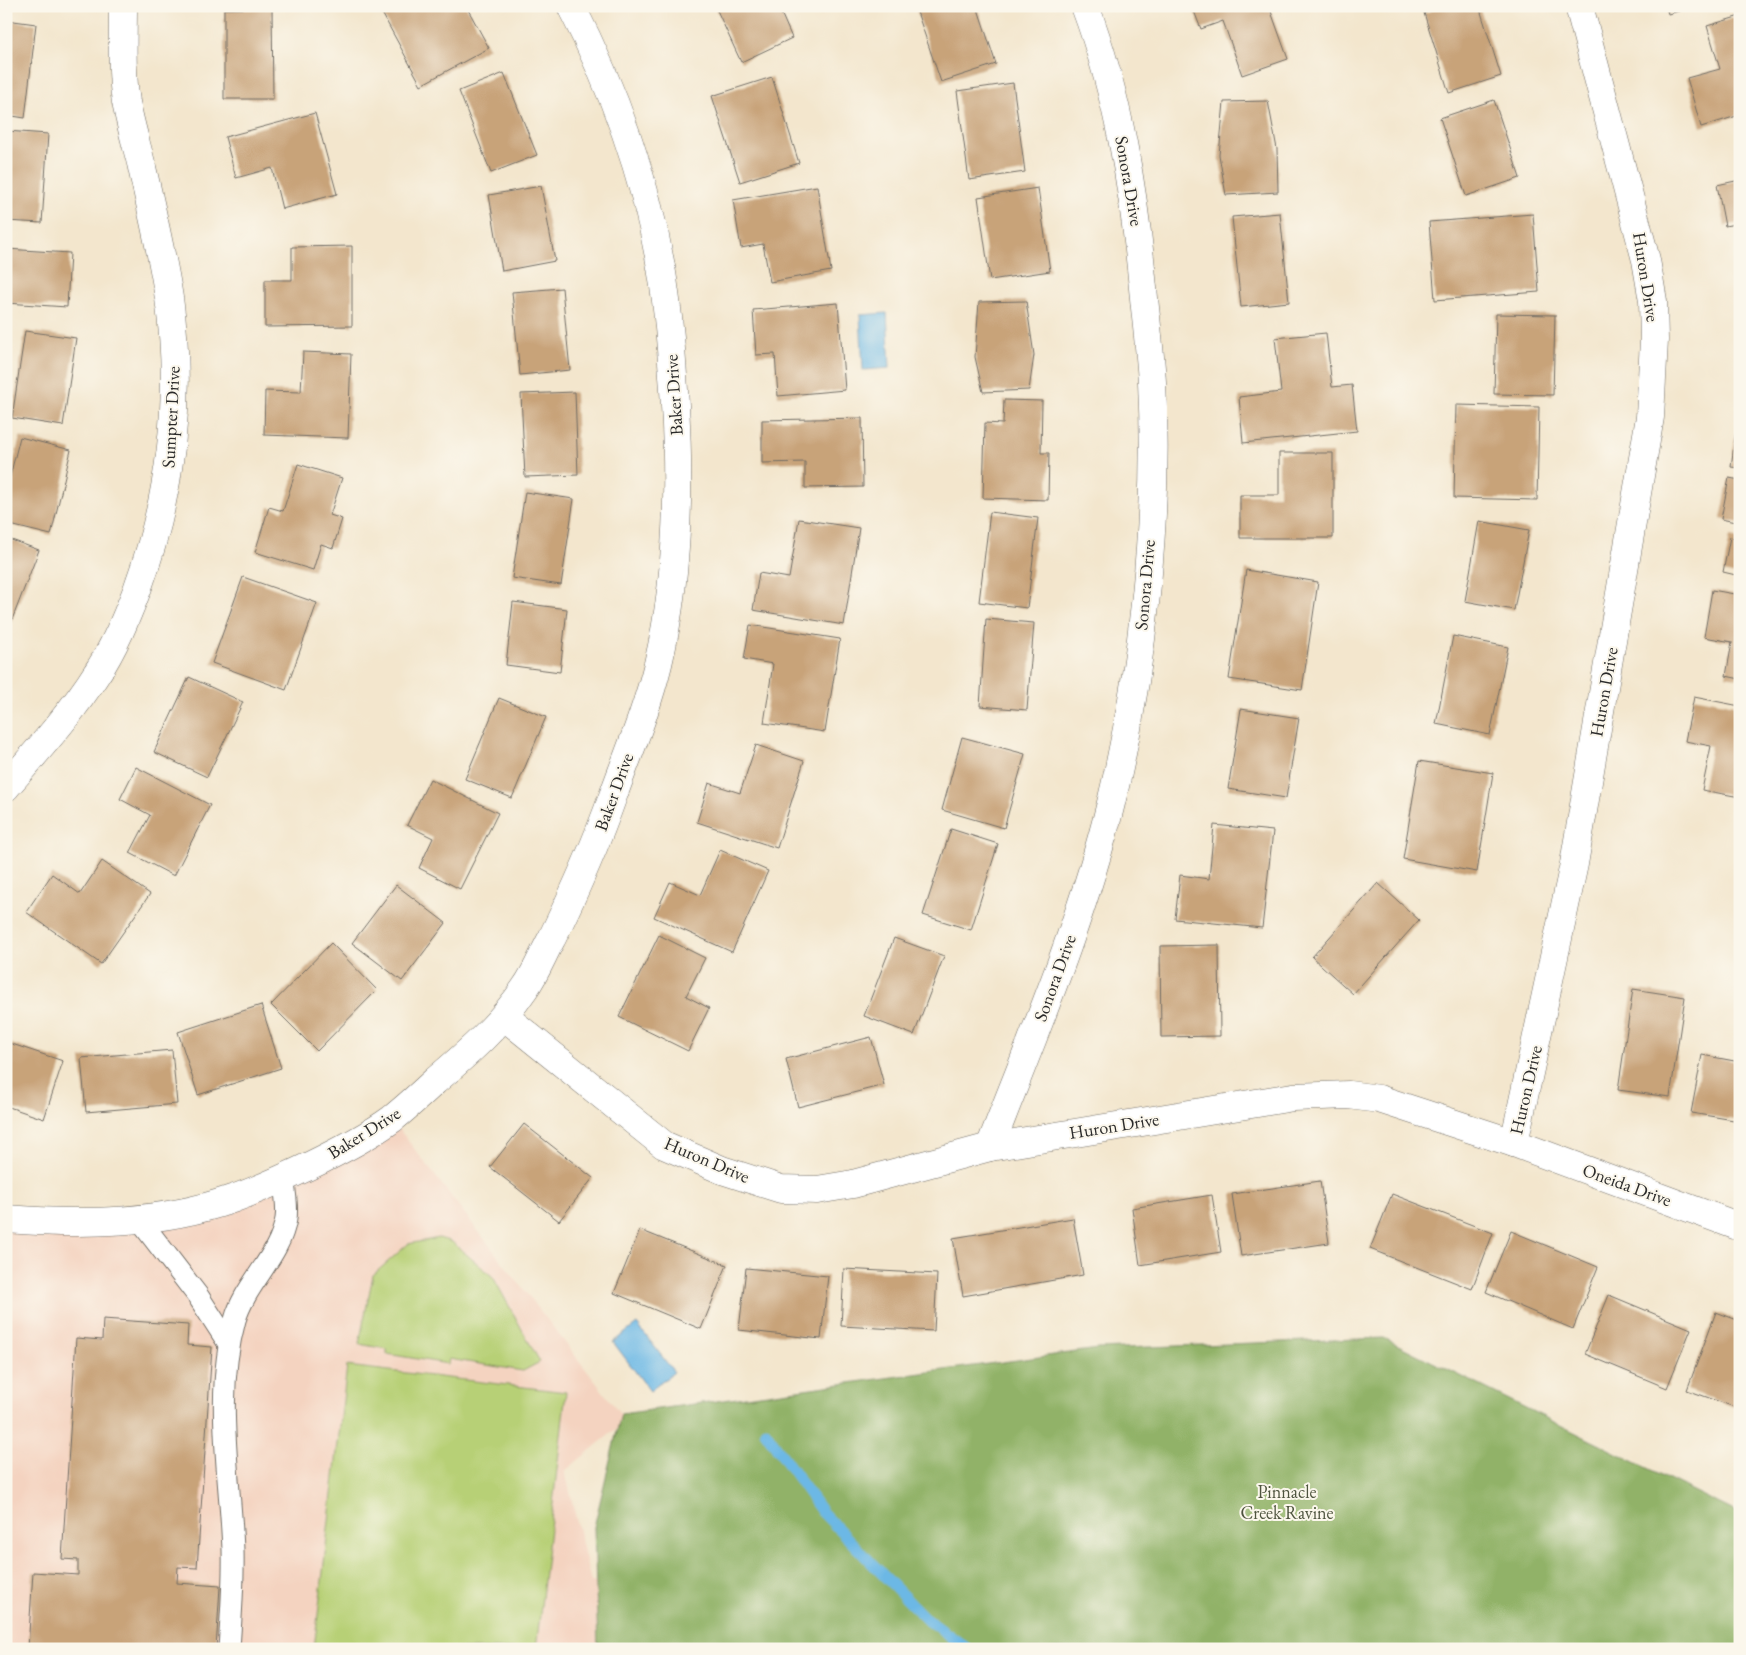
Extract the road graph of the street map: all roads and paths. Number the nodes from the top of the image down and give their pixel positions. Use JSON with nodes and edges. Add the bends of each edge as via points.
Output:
{"nodes":[{"id":1,"x":123,"y":6,"type":"edge"},
{"id":2,"x":571,"y":6,"type":"edge"},
{"id":3,"x":1085,"y":6,"type":"edge"},
{"id":4,"x":1579,"y":6,"type":"edge"},
{"id":5,"x":6,"y":788,"type":"edge"},
{"id":6,"x":505,"y":1017,"type":"junction"},
{"id":7,"x":1514,"y":1143,"type":"junction"},
{"id":8,"x":990,"y":1147,"type":"junction"},
{"id":9,"x":283,"y":1178,"type":"junction"},
{"id":10,"x":138,"y":1218,"type":"junction"},
{"id":11,"x":6,"y":1219,"type":"edge"},
{"id":12,"x":1740,"y":1226,"type":"edge"},
{"id":13,"x":229,"y":1344,"type":"junction"},
{"id":14,"x":229,"y":1649,"type":"edge"}],
"edges":[{"from":1,"to":5,"type":"street","name":"Sumpter Drive","via":[[122,64],[127,104],[169,299],[176,377],[172,444],[163,503],[147,562],[126,619],[93,679],[61,724]]},
{"from":2,"to":6,"type":"street","name":"Baker Drive","via":[[630,143],[661,266],[669,325],[678,456],[676,530],[658,665],[642,716],[600,832],[563,915],[529,984]]},
{"from":3,"to":8,"type":"street","name":"Sonora Drive","via":[[1111,88],[1128,162],[1138,236],[1152,382],[1149,550],[1137,668],[1111,803],[1062,960]]},
{"from":4,"to":7,"type":"street","name":"Huron Drive","via":[[1646,260],[1654,321],[1650,417],[1574,864]]},
{"from":6,"to":8,"type":"street","name":"Huron Drive","via":[[664,1145],[722,1170],[781,1188],[816,1190],[853,1184]]},
{"from":6,"to":9,"type":"street","name":"Baker Drive","via":[[391,1119],[335,1153]]},
{"from":7,"to":8,"type":"street","name":"Huron Drive","via":[[1379,1099],[1349,1095],[1293,1097]]},
{"from":7,"to":12,"type":"street","name":"Oneida Drive"},
{"from":9,"to":10,"type":"street","name":"Baker Drive","via":[[228,1201]]},
{"from":9,"to":13,"type":"lane","via":[[287,1204],[282,1232],[242,1305]]},
{"from":10,"to":11,"type":"street","name":"Baker Drive","via":[[98,1222]]},
{"from":10,"to":13,"type":"lane","via":[[198,1296]]},
{"from":13,"to":14,"type":"lane","via":[[225,1459],[233,1550]]}]}
